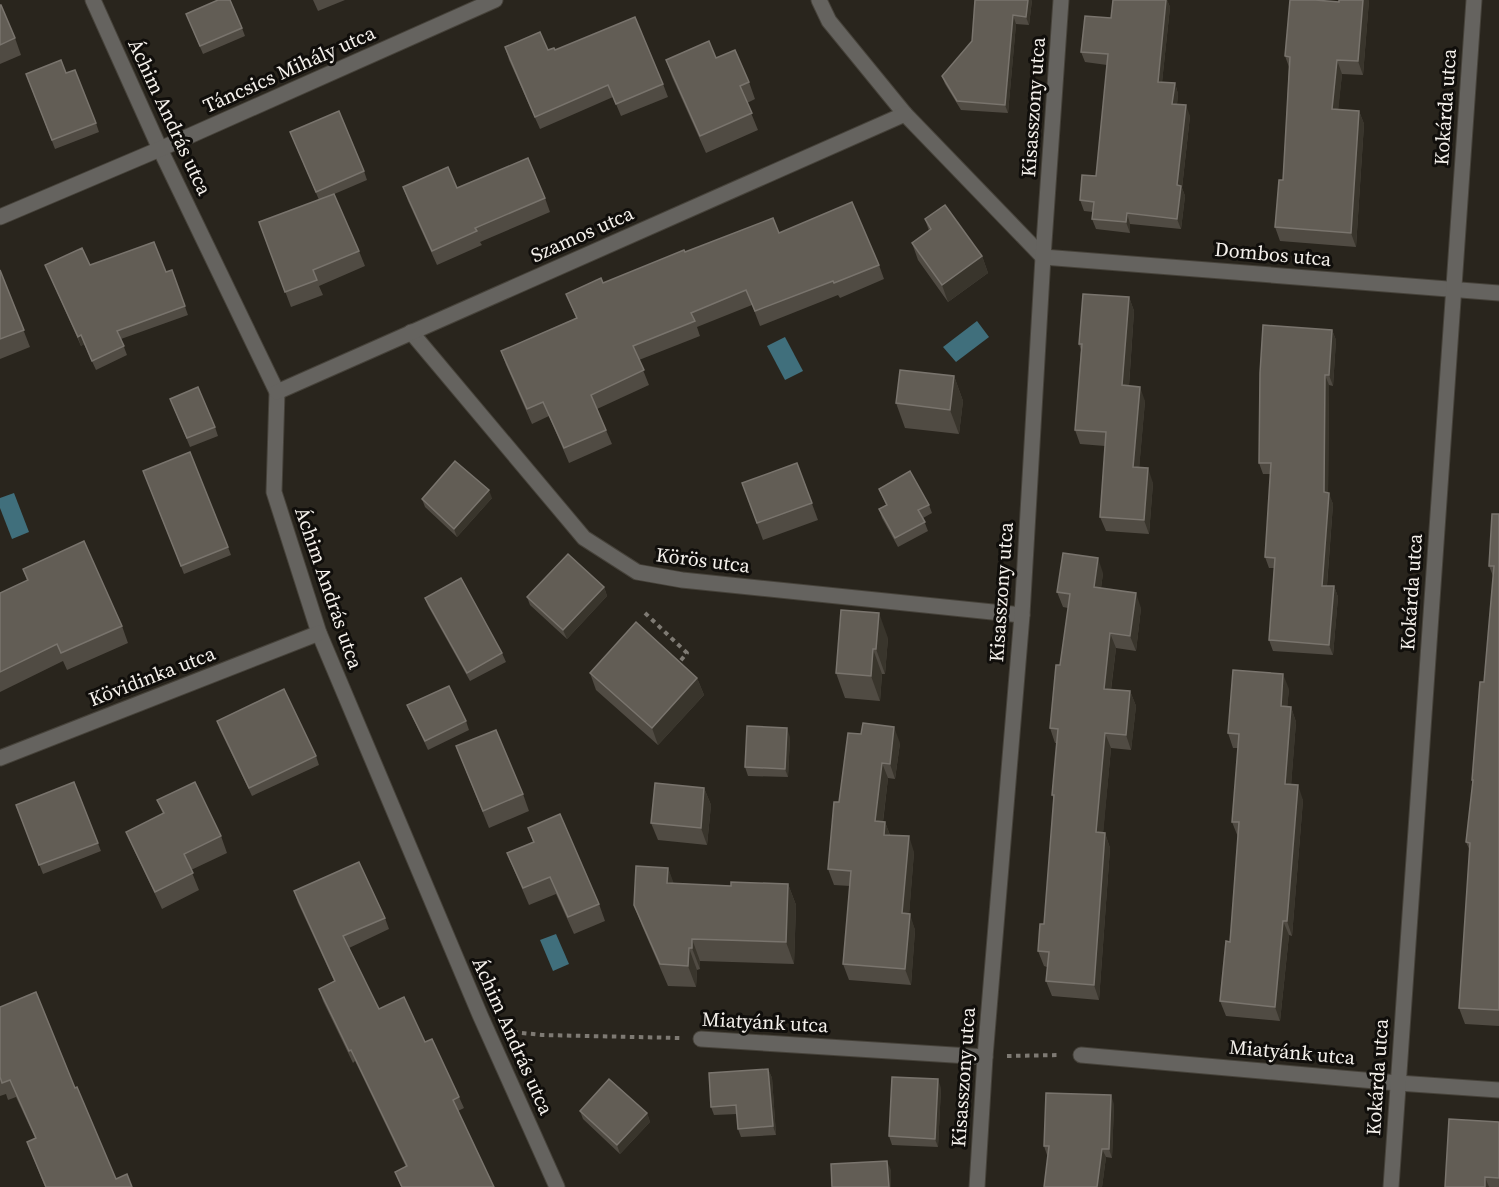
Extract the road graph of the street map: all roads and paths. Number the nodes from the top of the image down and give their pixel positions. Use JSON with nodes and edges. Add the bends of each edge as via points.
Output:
{"nodes":[{"id":1,"x":93,"y":0,"type":"edge"},
{"id":2,"x":495,"y":0,"type":"edge"},
{"id":3,"x":819,"y":0,"type":"edge"},
{"id":4,"x":1061,"y":0,"type":"edge"},
{"id":5,"x":1474,"y":0,"type":"edge"},
{"id":6,"x":904,"y":114,"type":"junction"},
{"id":7,"x":160,"y":149,"type":"junction"},
{"id":8,"x":0,"y":217,"type":"edge"},
{"id":9,"x":1043,"y":257,"type":"junction"},
{"id":10,"x":1453,"y":289,"type":"junction"},
{"id":11,"x":1499,"y":293,"type":"edge"},
{"id":12,"x":411,"y":332,"type":"junction"},
{"id":13,"x":277,"y":392,"type":"junction"},
{"id":14,"x":645,"y":613,"type":"dead end"},
{"id":15,"x":1022,"y":615,"type":"junction"},
{"id":16,"x":319,"y":633,"type":"junction"},
{"id":17,"x":676,"y":665,"type":"edge"},
{"id":18,"x":0,"y":758,"type":"edge"},
{"id":19,"x":542,"y":1035,"type":"dead end"},
{"id":20,"x":701,"y":1039,"type":"joint"},
{"id":21,"x":1081,"y":1055,"type":"joint"},
{"id":22,"x":985,"y":1057,"type":"junction"},
{"id":23,"x":1398,"y":1083,"type":"junction"},
{"id":24,"x":1499,"y":1090,"type":"edge"},
{"id":25,"x":556,"y":1187,"type":"edge"},
{"id":26,"x":977,"y":1187,"type":"edge"},
{"id":27,"x":1391,"y":1187,"type":"edge"}],
"edges":[{"from":1,"to":7,"type":"street","name":"Áchim András utca"},
{"from":2,"to":7,"type":"street","name":"Táncsics Mihály utca"},
{"from":3,"to":6,"type":"street","via":[[829,21]]},
{"from":4,"to":9,"type":"street","name":"Kisasszony utca"},
{"from":5,"to":10,"type":"street","name":"Kokárda utca"},
{"from":6,"to":9,"type":"street"},
{"from":6,"to":12,"type":"street","name":"Szamos utca"},
{"from":7,"to":8,"type":"street","name":"Táncsics Mihály utca"},
{"from":7,"to":13,"type":"street","name":"Áchim András utca"},
{"from":9,"to":10,"type":"street","name":"Dombos utca"},
{"from":9,"to":15,"type":"street","name":"Kisasszony utca"},
{"from":10,"to":11,"type":"street","name":"Dombos utca"},
{"from":10,"to":23,"type":"street","name":"Kokárda utca"},
{"from":12,"to":13,"type":"street","name":"Szamos utca"},
{"from":12,"to":15,"type":"street","name":"Körös utca","via":[[584,538],[637,572]]},
{"from":13,"to":16,"type":"street","name":"Áchim András utca","via":[[274,492]]},
{"from":14,"to":17,"type":"path","via":[[687,653]]},
{"from":15,"to":22,"type":"street","name":"Kisasszony utca"},
{"from":16,"to":18,"type":"street","name":"Kövidinka utca"},
{"from":16,"to":25,"type":"street","name":"Áchim András utca"},
{"from":19,"to":20,"type":"path","name":"Miatyánk utca"},
{"from":20,"to":22,"type":"street","name":"Miatyánk utca"},
{"from":21,"to":22,"type":"path"},
{"from":21,"to":23,"type":"street","name":"Miatyánk utca"},
{"from":22,"to":26,"type":"street","name":"Kisasszony utca"},
{"from":23,"to":24,"type":"street","name":"Miatyánk utca"},
{"from":23,"to":27,"type":"street","name":"Kokárda utca"}]}
